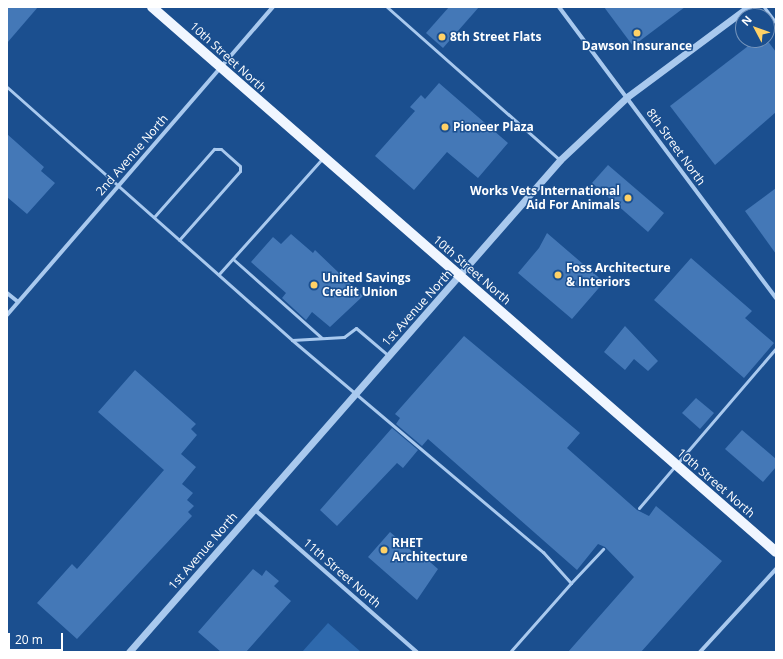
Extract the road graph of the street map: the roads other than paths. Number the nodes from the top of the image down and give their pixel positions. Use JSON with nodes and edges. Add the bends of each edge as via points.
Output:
{"nodes":[{"id":1,"x":152,"y":7,"type":"edge"},
{"id":2,"x":273,"y":7,"type":"edge"},
{"id":3,"x":387,"y":7,"type":"edge"},
{"id":4,"x":560,"y":7,"type":"edge"},
{"id":5,"x":748,"y":7,"type":"edge"},
{"id":6,"x":764,"y":7,"type":"edge"},
{"id":7,"x":776,"y":23,"type":"edge"},
{"id":8,"x":220,"y":68,"type":"junction"},
{"id":9,"x":7,"y":87,"type":"edge"},
{"id":10,"x":627,"y":97,"type":"junction"},
{"id":11,"x":323,"y":158,"type":"junction"},
{"id":12,"x":560,"y":160,"type":"junction"},
{"id":13,"x":118,"y":187,"type":"junction"},
{"id":14,"x":154,"y":217,"type":"junction"},
{"id":15,"x":179,"y":240,"type":"junction"},
{"id":16,"x":232,"y":259,"type":"junction"},
{"id":17,"x":219,"y":274,"type":"junction"},
{"id":18,"x":460,"y":277,"type":"junction"},
{"id":19,"x":7,"y":293,"type":"edge"},
{"id":20,"x":776,"y":298,"type":"edge"},
{"id":21,"x":18,"y":302,"type":"junction"},
{"id":22,"x":7,"y":316,"type":"edge"},
{"id":23,"x":322,"y":338,"type":"junction"},
{"id":24,"x":292,"y":340,"type":"junction"},
{"id":25,"x":776,"y":348,"type":"edge"},
{"id":26,"x":389,"y":356,"type":"junction"},
{"id":27,"x":358,"y":392,"type":"junction"},
{"id":28,"x":676,"y":465,"type":"junction"},
{"id":29,"x":638,"y":508,"type":"dead end"},
{"id":30,"x":254,"y":509,"type":"junction"},
{"id":31,"x":602,"y":549,"type":"dead end"},
{"id":32,"x":776,"y":552,"type":"edge"},
{"id":33,"x":776,"y":569,"type":"edge"},
{"id":34,"x":571,"y":583,"type":"junction"},
{"id":35,"x":129,"y":652,"type":"edge"},
{"id":36,"x":418,"y":652,"type":"edge"},
{"id":37,"x":510,"y":652,"type":"edge"},
{"id":38,"x":700,"y":652,"type":"edge"}],
"edges":[{"from":1,"to":8,"type":"main road","name":"10th Street North"},
{"from":2,"to":8,"type":"street","name":"2nd Avenue North"},
{"from":3,"to":12,"type":"lane"},
{"from":4,"to":10,"type":"street","name":"8th Street North"},
{"from":5,"to":10,"type":"street","name":"1st Avenue North"},
{"from":6,"to":7,"type":"lane"},
{"from":8,"to":11,"type":"main road","name":"10th Street North"},
{"from":8,"to":13,"type":"street","name":"2nd Avenue North"},
{"from":9,"to":13,"type":"lane"},
{"from":10,"to":12,"type":"street","name":"1st Avenue North"},
{"from":10,"to":20,"type":"street","name":"8th Street North"},
{"from":11,"to":16,"type":"lane"},
{"from":11,"to":18,"type":"main road","name":"10th Street North"},
{"from":12,"to":18,"type":"street","name":"1st Avenue North"},
{"from":13,"to":14,"type":"lane"},
{"from":13,"to":21,"type":"street","name":"2nd Avenue North"},
{"from":14,"to":15,"type":"lane"},
{"from":14,"to":15,"type":"lane","via":[[214,149],[221,149],[240,166],[240,171]]},
{"from":15,"to":17,"type":"lane"},
{"from":16,"to":17,"type":"lane"},
{"from":16,"to":23,"type":"lane"},
{"from":17,"to":24,"type":"lane"},
{"from":18,"to":26,"type":"street","name":"1st Avenue North"},
{"from":18,"to":28,"type":"main road","name":"10th Street North"},
{"from":19,"to":21,"type":"street"},
{"from":21,"to":22,"type":"street","name":"2nd Avenue North"},
{"from":23,"to":24,"type":"lane"},
{"from":23,"to":26,"type":"lane","via":[[344,337],[356,328]]},
{"from":24,"to":27,"type":"lane"},
{"from":25,"to":28,"type":"lane"},
{"from":26,"to":27,"type":"street","name":"1st Avenue North"},
{"from":27,"to":30,"type":"street","name":"1st Avenue North"},
{"from":27,"to":34,"type":"lane","via":[[543,552]]},
{"from":28,"to":29,"type":"lane"},
{"from":28,"to":32,"type":"main road","name":"10th Street North"},
{"from":30,"to":35,"type":"street","name":"1st Avenue North"},
{"from":30,"to":36,"type":"street","name":"11th Street North"},
{"from":31,"to":34,"type":"lane"},
{"from":33,"to":38,"type":"street"},
{"from":34,"to":37,"type":"lane"}]}
